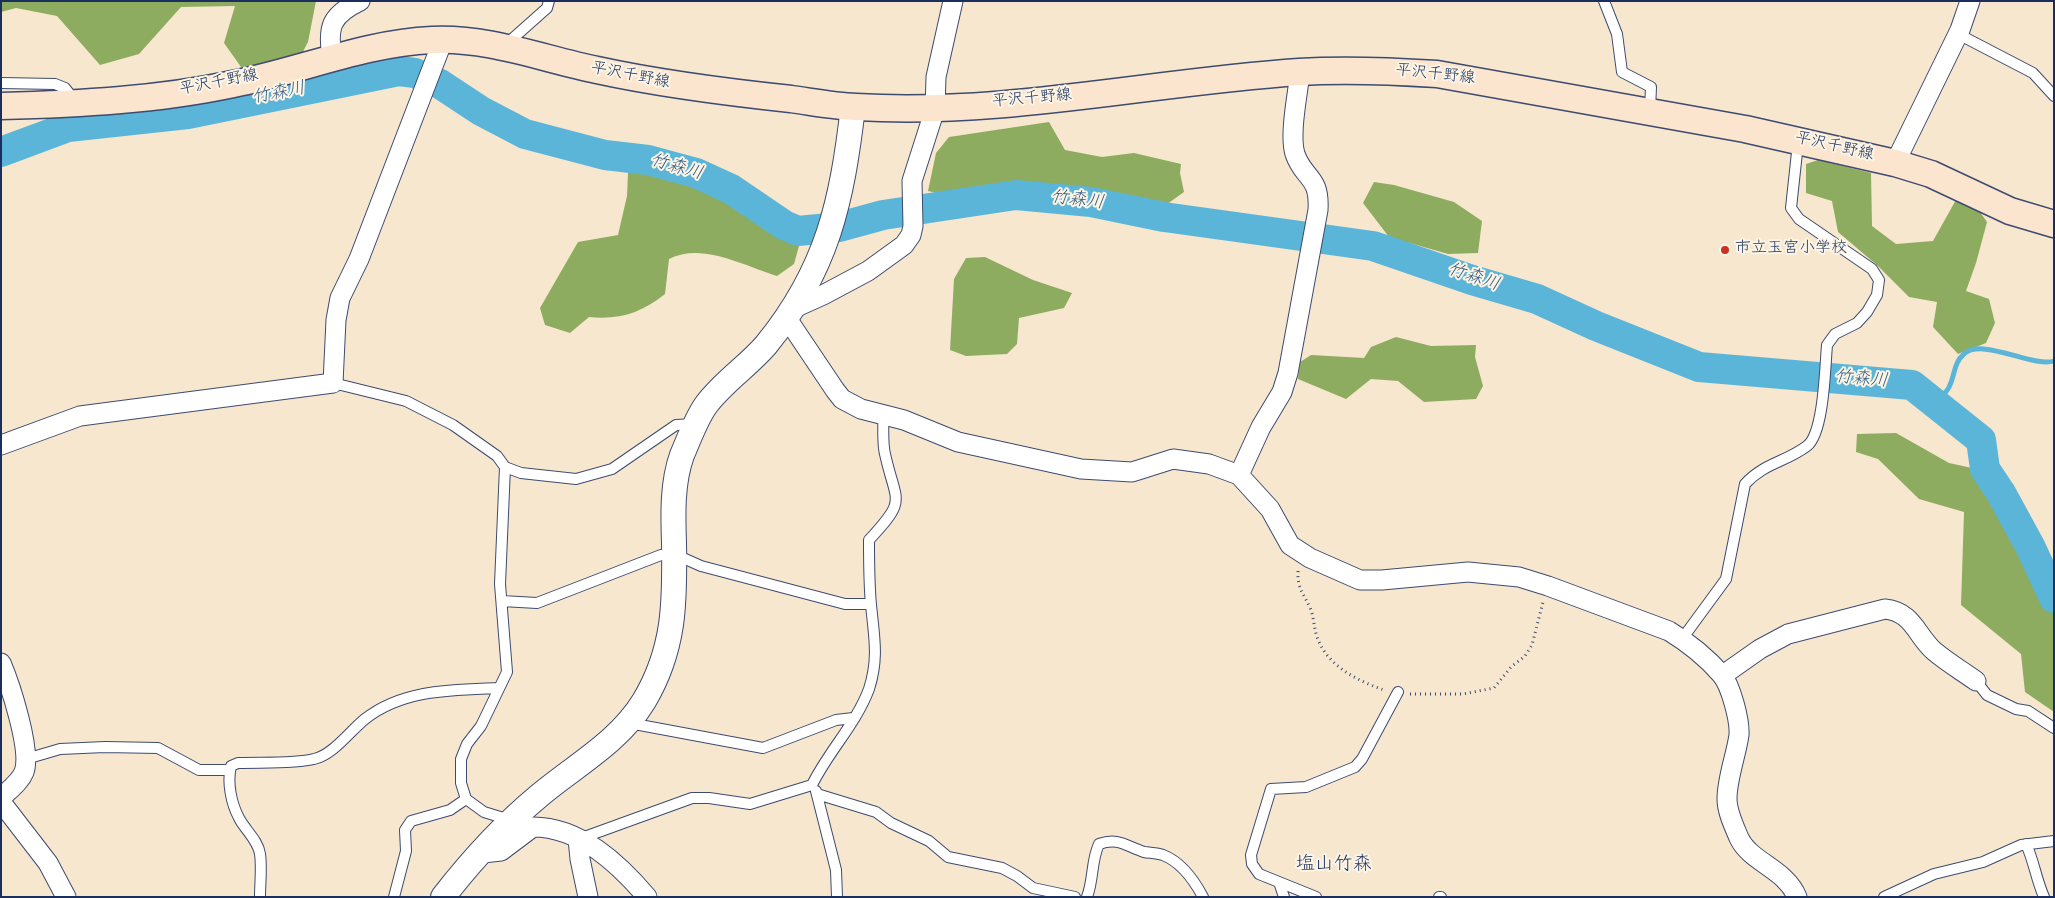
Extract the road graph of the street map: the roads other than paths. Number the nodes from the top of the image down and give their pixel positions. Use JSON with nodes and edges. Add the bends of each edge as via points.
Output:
{"nodes":[{"id":1,"x":360,"y":1,"type":"edge"},
{"id":2,"x":549,"y":1,"type":"edge"},
{"id":3,"x":953,"y":1,"type":"edge"},
{"id":4,"x":1604,"y":1,"type":"edge"},
{"id":5,"x":1970,"y":1,"type":"edge"},
{"id":6,"x":1958,"y":34,"type":"junction"},
{"id":7,"x":443,"y":40,"type":"junction"},
{"id":8,"x":510,"y":49,"type":"junction"},
{"id":9,"x":332,"y":57,"type":"junction"},
{"id":10,"x":1300,"y":72,"type":"junction"},
{"id":11,"x":1,"y":83,"type":"edge"},
{"id":12,"x":2054,"y":96,"type":"edge"},
{"id":13,"x":76,"y":102,"type":"junction"},
{"id":14,"x":1,"y":106,"type":"edge"},
{"id":15,"x":853,"y":107,"type":"junction"},
{"id":16,"x":935,"y":109,"type":"junction"},
{"id":17,"x":1650,"y":111,"type":"junction"},
{"id":18,"x":1799,"y":139,"type":"junction"},
{"id":19,"x":1895,"y":163,"type":"junction"},
{"id":20,"x":2054,"y":224,"type":"edge"},
{"id":21,"x":789,"y":313,"type":"junction"},
{"id":22,"x":333,"y":382,"type":"junction"},
{"id":23,"x":883,"y":414,"type":"junction"},
{"id":24,"x":696,"y":424,"type":"junction"},
{"id":25,"x":1,"y":445,"type":"edge"},
{"id":26,"x":505,"y":468,"type":"junction"},
{"id":27,"x":1239,"y":475,"type":"junction"},
{"id":28,"x":674,"y":554,"type":"junction"},
{"id":29,"x":502,"y":601,"type":"junction"},
{"id":30,"x":871,"y":604,"type":"junction"},
{"id":31,"x":1682,"y":639,"type":"junction"},
{"id":32,"x":1,"y":663,"type":"edge"},
{"id":33,"x":1723,"y":675,"type":"junction"},
{"id":34,"x":1976,"y":681,"type":"joint"},
{"id":35,"x":499,"y":688,"type":"junction"},
{"id":36,"x":1398,"y":692,"type":"road end"},
{"id":37,"x":853,"y":718,"type":"junction"},
{"id":38,"x":627,"y":723,"type":"junction"},
{"id":39,"x":2054,"y":728,"type":"edge"},
{"id":40,"x":26,"y":759,"type":"junction"},
{"id":41,"x":230,"y":770,"type":"junction"},
{"id":42,"x":815,"y":789,"type":"junction"},
{"id":43,"x":3,"y":791,"type":"edge"},
{"id":44,"x":466,"y":799,"type":"junction"},
{"id":45,"x":512,"y":820,"type":"junction"},
{"id":46,"x":578,"y":840,"type":"junction"},
{"id":47,"x":2054,"y":841,"type":"edge"},
{"id":48,"x":2026,"y":844,"type":"junction"},
{"id":49,"x":482,"y":852,"type":"junction"},
{"id":50,"x":1279,"y":882,"type":"junction"},
{"id":51,"x":66,"y":897,"type":"edge"},
{"id":52,"x":260,"y":897,"type":"edge"},
{"id":53,"x":394,"y":897,"type":"edge"},
{"id":54,"x":443,"y":897,"type":"edge"},
{"id":55,"x":588,"y":897,"type":"edge"},
{"id":56,"x":647,"y":897,"type":"edge"},
{"id":57,"x":837,"y":897,"type":"edge"},
{"id":58,"x":1075,"y":897,"type":"edge"},
{"id":59,"x":1087,"y":897,"type":"edge"},
{"id":60,"x":1203,"y":897,"type":"edge"},
{"id":61,"x":1284,"y":897,"type":"edge"},
{"id":62,"x":1316,"y":897,"type":"edge"},
{"id":63,"x":1797,"y":897,"type":"edge"},
{"id":64,"x":1884,"y":897,"type":"edge"},
{"id":65,"x":2044,"y":897,"type":"edge"}],
"edges":[{"from":1,"to":9,"type":"street","via":[[347,7],[331,25]]},
{"from":2,"to":8,"type":"lane","via":[[542,13],[511,40]]},
{"from":3,"to":16,"type":"street","via":[[936,76]]},
{"from":4,"to":17,"type":"lane","via":[[1617,34],[1622,72],[1651,87]]},
{"from":5,"to":6,"type":"street"},
{"from":6,"to":12,"type":"lane","via":[[2033,73]]},
{"from":6,"to":19,"type":"street"},
{"from":7,"to":8,"type":"main road","name":"平沢千野線"},
{"from":7,"to":9,"type":"main road","name":"平沢千野線","via":[[409,42]]},
{"from":7,"to":22,"type":"street","via":[[359,259],[340,298]]},
{"from":8,"to":15,"type":"main road","name":"平沢千野線","via":[[594,70],[691,88]]},
{"from":9,"to":13,"type":"main road","name":"平沢千野線","via":[[234,84],[138,98]]},
{"from":10,"to":16,"type":"main road","name":"平沢千野線"},
{"from":10,"to":17,"type":"main road","name":"平沢千野線","via":[[1437,74]]},
{"from":10,"to":27,"type":"street","via":[[1295,152],[1319,193],[1318,210],[1288,373],[1282,392],[1261,427]]},
{"from":11,"to":13,"type":"lane","via":[[55,84],[65,88]]},
{"from":13,"to":14,"type":"main road","name":"平沢千野線"},
{"from":15,"to":16,"type":"main road","name":"平沢千野線"},
{"from":15,"to":21,"type":"street","via":[[838,203],[825,248]]},
{"from":16,"to":21,"type":"street","via":[[912,181],[911,236],[904,245],[868,271]]},
{"from":17,"to":18,"type":"main road","name":"平沢千野線"},
{"from":18,"to":19,"type":"main road","name":"平沢千野線"},
{"from":18,"to":31,"type":"lane","via":[[1791,208],[1799,219],[1872,269],[1879,280],[1877,295],[1857,323],[1834,334],[1827,345],[1818,427],[1809,445],[1756,472],[1746,484],[1726,579]]},
{"from":19,"to":20,"type":"main road","name":"平沢千野線","via":[[1931,174],[2010,211]]},
{"from":21,"to":23,"type":"street","via":[[842,399],[861,409]]},
{"from":21,"to":24,"type":"street","via":[[764,348],[706,406]]},
{"from":22,"to":25,"type":"street","via":[[80,416]]},
{"from":22,"to":26,"type":"lane","via":[[406,401],[453,425],[497,456]]},
{"from":23,"to":27,"type":"street","via":[[958,442],[1081,469],[1132,472],[1180,458]]},
{"from":23,"to":30,"type":"lane","via":[[884,452],[897,501],[891,516],[869,540]]},
{"from":24,"to":26,"type":"lane","via":[[676,425],[612,469],[576,479],[521,474]]},
{"from":24,"to":28,"type":"street","via":[[681,458],[675,484]]},
{"from":26,"to":29,"type":"lane"},
{"from":27,"to":31,"type":"street","via":[[1270,509],[1290,545],[1360,580],[1487,572],[1519,577],[1669,631]]},
{"from":28,"to":29,"type":"lane","via":[[661,554],[537,602]]},
{"from":28,"to":30,"type":"lane","via":[[701,566],[845,604]]},
{"from":28,"to":38,"type":"street","via":[[675,599],[668,645],[659,674]]},
{"from":29,"to":35,"type":"lane","via":[[507,672]]},
{"from":30,"to":37,"type":"lane","via":[[877,647],[869,689]]},
{"from":31,"to":33,"type":"street"},
{"from":32,"to":40,"type":"street","via":[[17,709]]},
{"from":33,"to":34,"type":"street","via":[[1788,634],[1885,609],[1896,610],[1909,618],[1933,650]]},
{"from":33,"to":63,"type":"street","via":[[1738,718],[1739,734],[1727,797],[1728,809],[1745,847],[1782,876]]},
{"from":34,"to":39,"type":"lane","via":[[1987,695],[2028,711]]},
{"from":35,"to":41,"type":"lane","via":[[413,694],[366,718],[315,759],[238,764],[231,766]]},
{"from":35,"to":44,"type":"lane","via":[[482,726],[467,744],[461,759],[461,783]]},
{"from":36,"to":50,"type":"lane","via":[[1355,767],[1306,787],[1271,789],[1251,855],[1252,864],[1259,874]]},
{"from":37,"to":38,"type":"lane","via":[[836,720],[763,748]]},
{"from":37,"to":42,"type":"lane","via":[[822,764]]},
{"from":38,"to":45,"type":"street","via":[[602,748],[540,794]]},
{"from":40,"to":41,"type":"lane","via":[[60,749],[158,748],[199,770]]},
{"from":40,"to":43,"type":"street","via":[[20,779]]},
{"from":41,"to":52,"type":"lane","via":[[228,776],[234,807],[260,854]]},
{"from":42,"to":46,"type":"lane","via":[[750,804],[692,798]]},
{"from":42,"to":57,"type":"lane","via":[[836,870]]},
{"from":42,"to":58,"type":"lane","via":[[876,812],[929,841],[948,856],[1002,868],[1033,888]]},
{"from":43,"to":51,"type":"street"},
{"from":44,"to":45,"type":"lane","via":[[484,812]]},
{"from":44,"to":53,"type":"lane","via":[[450,810],[411,821],[405,830],[406,852]]},
{"from":45,"to":49,"type":"street"},
{"from":46,"to":49,"type":"street","via":[[572,835],[533,827],[501,851]]},
{"from":46,"to":55,"type":"street"},
{"from":46,"to":56,"type":"street","via":[[610,858]]},
{"from":47,"to":48,"type":"lane"},
{"from":48,"to":64,"type":"lane","via":[[1983,862],[1934,874]]},
{"from":48,"to":65,"type":"lane"},
{"from":49,"to":54,"type":"street"},
{"from":50,"to":61,"type":"lane"},
{"from":50,"to":62,"type":"lane"},
{"from":59,"to":60,"type":"lane","via":[[1093,882],[1094,855],[1099,844],[1109,840],[1121,841],[1175,861],[1197,885]]}]}
